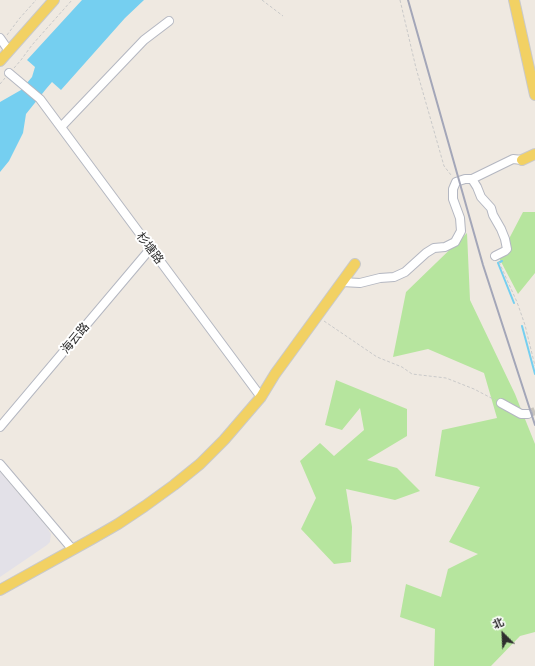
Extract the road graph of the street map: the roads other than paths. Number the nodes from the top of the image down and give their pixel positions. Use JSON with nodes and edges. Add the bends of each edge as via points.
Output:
{"nodes":[{"id":1,"x":54,"y":0,"type":"edge"},
{"id":2,"x":514,"y":0,"type":"edge"},
{"id":3,"x":169,"y":21,"type":"dead end"},
{"id":4,"x":1,"y":39,"type":"edge"},
{"id":5,"x":10,"y":50,"type":"junction"},
{"id":6,"x":0,"y":61,"type":"edge"},
{"id":7,"x":10,"y":73,"type":"road end"},
{"id":8,"x":535,"y":95,"type":"edge"},
{"id":9,"x":61,"y":127,"type":"junction"},
{"id":10,"x":535,"y":154,"type":"edge"},
{"id":11,"x":522,"y":160,"type":"joint"},
{"id":12,"x":472,"y":179,"type":"junction"},
{"id":13,"x":151,"y":248,"type":"junction"},
{"id":14,"x":497,"y":258,"type":"road end"},
{"id":15,"x":355,"y":264,"type":"dead end"},
{"id":16,"x":342,"y":282,"type":"junction"},
{"id":17,"x":261,"y":397,"type":"junction"},
{"id":18,"x":501,"y":403,"type":"road end"},
{"id":19,"x":528,"y":414,"type":"tunnel mouth"},
{"id":20,"x":0,"y":427,"type":"edge"},
{"id":21,"x":0,"y":464,"type":"edge"},
{"id":22,"x":73,"y":550,"type":"junction"},
{"id":23,"x":0,"y":590,"type":"edge"}],
"edges":[{"from":1,"to":5,"type":"main road"},
{"from":2,"to":8,"type":"main road"},
{"from":3,"to":9,"type":"street","via":[[144,40]]},
{"from":4,"to":5,"type":"street"},
{"from":5,"to":6,"type":"main road"},
{"from":7,"to":9,"type":"street","name":"杉塘路","via":[[40,99]]},
{"from":9,"to":13,"type":"street","name":"杉塘路"},
{"from":10,"to":11,"type":"main road"},
{"from":11,"to":12,"type":"street","via":[[514,158]]},
{"from":12,"to":14,"type":"street","via":[[505,239],[507,249]]},
{"from":12,"to":16,"type":"street","via":[[456,182],[453,189],[461,231],[455,242],[445,247],[434,248],[405,272],[394,277],[360,284]]},
{"from":13,"to":17,"type":"street","name":"杉塘路"},
{"from":13,"to":20,"type":"street","name":"海云路"},
{"from":15,"to":16,"type":"main road"},
{"from":16,"to":17,"type":"main road"},
{"from":17,"to":22,"type":"main road","via":[[200,464],[146,506]]},
{"from":18,"to":19,"type":"street","via":[[521,414]]},
{"from":21,"to":22,"type":"street"},
{"from":22,"to":23,"type":"main road"}]}
